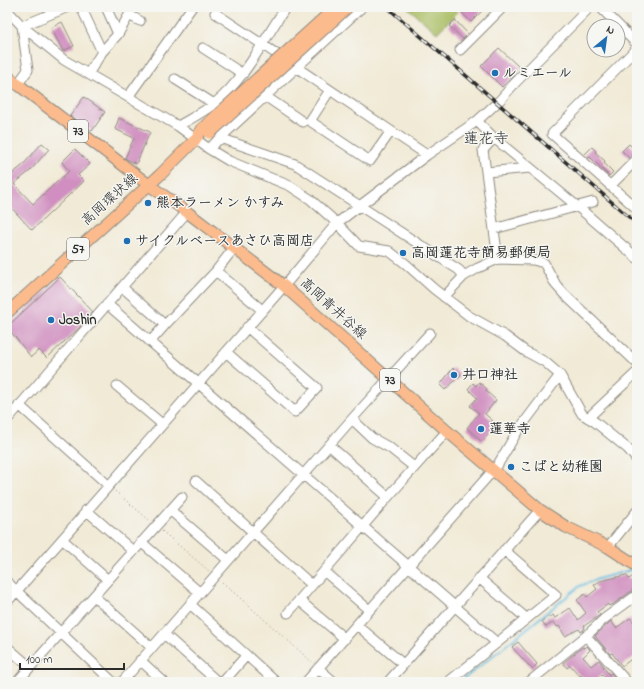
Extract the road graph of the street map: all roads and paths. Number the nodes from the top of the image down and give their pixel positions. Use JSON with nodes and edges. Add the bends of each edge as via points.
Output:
{"nodes":[{"id":1,"x":68,"y":7,"type":"edge"},
{"id":2,"x":81,"y":7,"type":"edge"},
{"id":3,"x":106,"y":7,"type":"edge"},
{"id":4,"x":192,"y":7,"type":"edge"},
{"id":5,"x":336,"y":7,"type":"edge"},
{"id":6,"x":348,"y":7,"type":"edge"},
{"id":7,"x":503,"y":7,"type":"edge"},
{"id":8,"x":590,"y":7,"type":"edge"},
{"id":9,"x":600,"y":7,"type":"edge"},
{"id":10,"x":283,"y":8,"type":"edge"},
{"id":11,"x":361,"y":8,"type":"dead end"},
{"id":12,"x":7,"y":10,"type":"edge"},
{"id":13,"x":215,"y":12,"type":"dead end"},
{"id":14,"x":140,"y":21,"type":"dead end"},
{"id":15,"x":22,"y":26,"type":"junction"},
{"id":16,"x":118,"y":34,"type":"junction"},
{"id":17,"x":262,"y":44,"type":"junction"},
{"id":18,"x":637,"y":44,"type":"edge"},
{"id":19,"x":203,"y":48,"type":"dead end"},
{"id":20,"x":637,"y":48,"type":"edge"},
{"id":21,"x":460,"y":50,"type":"dead end"},
{"id":22,"x":102,"y":52,"type":"junction"},
{"id":23,"x":296,"y":67,"type":"junction"},
{"id":24,"x":88,"y":74,"type":"junction"},
{"id":25,"x":243,"y":74,"type":"junction"},
{"id":26,"x":7,"y":76,"type":"edge"},
{"id":27,"x":175,"y":79,"type":"dead end"},
{"id":28,"x":17,"y":85,"type":"junction"},
{"id":29,"x":330,"y":90,"type":"junction"},
{"id":30,"x":265,"y":96,"type":"junction"},
{"id":31,"x":128,"y":97,"type":"junction"},
{"id":32,"x":214,"y":104,"type":"junction"},
{"id":33,"x":477,"y":121,"type":"junction"},
{"id":34,"x":303,"y":122,"type":"dead end"},
{"id":35,"x":178,"y":126,"type":"junction"},
{"id":36,"x":391,"y":131,"type":"junction"},
{"id":37,"x":211,"y":133,"type":"junction"},
{"id":38,"x":494,"y":138,"type":"junction"},
{"id":39,"x":195,"y":140,"type":"junction"},
{"id":40,"x":208,"y":150,"type":"junction"},
{"id":41,"x":427,"y":155,"type":"junction"},
{"id":42,"x":637,"y":159,"type":"edge"},
{"id":43,"x":530,"y":168,"type":"junction"},
{"id":44,"x":486,"y":172,"type":"junction"},
{"id":45,"x":149,"y":185,"type":"junction"},
{"id":46,"x":610,"y":186,"type":"junction"},
{"id":47,"x":593,"y":202,"type":"dead end"},
{"id":48,"x":360,"y":206,"type":"junction"},
{"id":49,"x":578,"y":207,"type":"junction"},
{"id":50,"x":637,"y":209,"type":"edge"},
{"id":51,"x":187,"y":212,"type":"junction"},
{"id":52,"x":337,"y":223,"type":"junction"},
{"id":53,"x":494,"y":229,"type":"junction"},
{"id":54,"x":234,"y":248,"type":"junction"},
{"id":55,"x":637,"y":258,"type":"edge"},
{"id":56,"x":498,"y":259,"type":"junction"},
{"id":57,"x":216,"y":271,"type":"junction"},
{"id":58,"x":464,"y":276,"type":"junction"},
{"id":59,"x":284,"y":286,"type":"junction"},
{"id":60,"x":122,"y":287,"type":"junction"},
{"id":61,"x":444,"y":297,"type":"junction"},
{"id":62,"x":106,"y":304,"type":"junction"},
{"id":63,"x":262,"y":310,"type":"junction"},
{"id":64,"x":7,"y":313,"type":"edge"},
{"id":65,"x":165,"y":325,"type":"junction"},
{"id":66,"x":248,"y":327,"type":"junction"},
{"id":67,"x":430,"y":333,"type":"dead end"},
{"id":68,"x":150,"y":342,"type":"junction"},
{"id":69,"x":226,"y":352,"type":"junction"},
{"id":70,"x":637,"y":363,"type":"edge"},
{"id":71,"x":637,"y":372,"type":"edge"},
{"id":72,"x":560,"y":375,"type":"junction"},
{"id":73,"x":388,"y":378,"type":"junction"},
{"id":74,"x":197,"y":384,"type":"junction"},
{"id":75,"x":118,"y":386,"type":"dead end"},
{"id":76,"x":19,"y":405,"type":"junction"},
{"id":77,"x":588,"y":418,"type":"junction"},
{"id":78,"x":352,"y":419,"type":"junction"},
{"id":79,"x":7,"y":420,"type":"edge"},
{"id":80,"x":162,"y":424,"type":"junction"},
{"id":81,"x":447,"y":431,"type":"junction"},
{"id":82,"x":329,"y":445,"type":"junction"},
{"id":83,"x":637,"y":460,"type":"edge"},
{"id":84,"x":414,"y":467,"type":"junction"},
{"id":85,"x":493,"y":470,"type":"junction"},
{"id":86,"x":302,"y":475,"type":"junction"},
{"id":87,"x":196,"y":481,"type":"dead end"},
{"id":88,"x":108,"y":486,"type":"junction"},
{"id":89,"x":182,"y":497,"type":"dead end"},
{"id":90,"x":388,"y":497,"type":"junction"},
{"id":91,"x":86,"y":510,"type":"junction"},
{"id":92,"x":170,"y":510,"type":"junction"},
{"id":93,"x":540,"y":510,"type":"junction"},
{"id":94,"x":637,"y":511,"type":"edge"},
{"id":95,"x":362,"y":527,"type":"junction"},
{"id":96,"x":253,"y":531,"type":"junction"},
{"id":97,"x":62,"y":539,"type":"junction"},
{"id":98,"x":141,"y":542,"type":"junction"},
{"id":99,"x":608,"y":547,"type":"junction"},
{"id":100,"x":504,"y":550,"type":"junction"},
{"id":101,"x":133,"y":551,"type":"junction"},
{"id":102,"x":228,"y":560,"type":"junction"},
{"id":103,"x":408,"y":566,"type":"junction"},
{"id":104,"x":637,"y":566,"type":"edge"},
{"id":105,"x":324,"y":571,"type":"junction"},
{"id":106,"x":479,"y":578,"type":"junction"},
{"id":107,"x":108,"y":580,"type":"junction"},
{"id":108,"x":7,"y":582,"type":"edge"},
{"id":109,"x":312,"y":585,"type":"junction"},
{"id":110,"x":16,"y":591,"type":"junction"},
{"id":111,"x":199,"y":592,"type":"junction"},
{"id":112,"x":637,"y":595,"type":"edge"},
{"id":113,"x":94,"y":596,"type":"junction"},
{"id":114,"x":300,"y":600,"type":"junction"},
{"id":115,"x":7,"y":602,"type":"edge"},
{"id":116,"x":190,"y":604,"type":"junction"},
{"id":117,"x":454,"y":606,"type":"junction"},
{"id":118,"x":369,"y":610,"type":"junction"},
{"id":119,"x":288,"y":613,"type":"dead end"},
{"id":120,"x":526,"y":618,"type":"junction"},
{"id":121,"x":357,"y":625,"type":"junction"},
{"id":122,"x":61,"y":632,"type":"junction"},
{"id":123,"x":164,"y":634,"type":"junction"},
{"id":124,"x":586,"y":636,"type":"junction"},
{"id":125,"x":345,"y":639,"type":"junction"},
{"id":126,"x":497,"y":643,"type":"junction"},
{"id":127,"x":7,"y":647,"type":"edge"},
{"id":128,"x":151,"y":647,"type":"junction"},
{"id":129,"x":246,"y":656,"type":"junction"},
{"id":130,"x":140,"y":660,"type":"junction"},
{"id":131,"x":403,"y":664,"type":"junction"},
{"id":132,"x":30,"y":667,"type":"junction"},
{"id":133,"x":318,"y":668,"type":"junction"},
{"id":134,"x":17,"y":682,"type":"edge"},
{"id":135,"x":113,"y":682,"type":"edge"},
{"id":136,"x":122,"y":682,"type":"edge"},
{"id":137,"x":164,"y":682,"type":"edge"},
{"id":138,"x":218,"y":682,"type":"edge"},
{"id":139,"x":223,"y":682,"type":"edge"},
{"id":140,"x":276,"y":682,"type":"edge"},
{"id":141,"x":306,"y":682,"type":"edge"},
{"id":142,"x":334,"y":682,"type":"edge"},
{"id":143,"x":388,"y":682,"type":"edge"},
{"id":144,"x":448,"y":682,"type":"edge"},
{"id":145,"x":529,"y":682,"type":"edge"},
{"id":146,"x":627,"y":682,"type":"edge"}],
"edges":[{"from":1,"to":15,"type":"street"},
{"from":2,"to":22,"type":"street"},
{"from":3,"to":16,"type":"street"},
{"from":4,"to":31,"type":"street"},
{"from":5,"to":37,"type":"main road","name":"高岡環状線","number":"57","bridge":true},
{"from":6,"to":37,"type":"main road","name":"高岡環状線","number":"57","bridge":true},
{"from":7,"to":21,"type":"street"},
{"from":8,"to":33,"type":"street"},
{"from":9,"to":18,"type":"street"},
{"from":10,"to":17,"type":"street"},
{"from":11,"to":23,"type":"street"},
{"from":12,"to":15,"type":"street"},
{"from":13,"to":17,"type":"street"},
{"from":14,"to":16,"type":"street","via":[[129,15]]},
{"from":15,"to":24,"type":"street","via":[[64,60]]},
{"from":15,"to":28,"type":"street","via":[[28,70]]},
{"from":16,"to":22,"type":"street"},
{"from":17,"to":23,"type":"street"},
{"from":17,"to":25,"type":"street"},
{"from":19,"to":25,"type":"street"},
{"from":20,"to":46,"type":"street","via":[[552,134]]},
{"from":22,"to":24,"type":"street"},
{"from":23,"to":29,"type":"street"},
{"from":23,"to":30,"type":"street"},
{"from":24,"to":31,"type":"street"},
{"from":25,"to":32,"type":"street"},
{"from":26,"to":28,"type":"main road","name":"高岡青井谷線","number":"73"},
{"from":27,"to":32,"type":"street"},
{"from":28,"to":45,"type":"main road","name":"高岡青井谷線","number":"73"},
{"from":29,"to":36,"type":"street"},
{"from":29,"to":36,"type":"street","via":[[310,121],[370,161]]},
{"from":30,"to":34,"type":"street"},
{"from":30,"to":37,"type":"street"},
{"from":31,"to":35,"type":"street"},
{"from":32,"to":35,"type":"street"},
{"from":33,"to":38,"type":"street"},
{"from":33,"to":41,"type":"street"},
{"from":35,"to":39,"type":"street"},
{"from":36,"to":41,"type":"street"},
{"from":37,"to":39,"type":"main road","name":"高岡環状線","number":"57"},
{"from":37,"to":40,"type":"street"},
{"from":37,"to":48,"type":"street","via":[[295,164]]},
{"from":38,"to":43,"type":"street"},
{"from":38,"to":44,"type":"street","via":[[483,150]]},
{"from":39,"to":40,"type":"street"},
{"from":39,"to":45,"type":"main road","name":"高岡環状線","number":"57"},
{"from":40,"to":52,"type":"street","via":[[290,186],[310,199]]},
{"from":41,"to":48,"type":"street"},
{"from":42,"to":46,"type":"street"},
{"from":43,"to":44,"type":"street"},
{"from":43,"to":49,"type":"street"},
{"from":44,"to":53,"type":"street"},
{"from":45,"to":51,"type":"main road","name":"高岡青井谷線","number":"73"},
{"from":45,"to":64,"type":"main road","name":"高岡環状線","number":"57"},
{"from":46,"to":50,"type":"street"},
{"from":47,"to":49,"type":"street"},
{"from":48,"to":52,"type":"street"},
{"from":48,"to":58,"type":"street","via":[[459,270]]},
{"from":49,"to":53,"type":"street"},
{"from":49,"to":55,"type":"street"},
{"from":51,"to":54,"type":"main road","name":"高岡青井谷線","number":"73"},
{"from":51,"to":60,"type":"street"},
{"from":52,"to":59,"type":"street"},
{"from":52,"to":61,"type":"street","via":[[359,246],[389,251]]},
{"from":53,"to":56,"type":"street"},
{"from":54,"to":57,"type":"street"},
{"from":54,"to":59,"type":"main road","name":"高岡青井谷線","number":"73"},
{"from":56,"to":58,"type":"street"},
{"from":56,"to":70,"type":"street","via":[[533,260],[544,263],[564,294]]},
{"from":57,"to":63,"type":"street"},
{"from":57,"to":65,"type":"street"},
{"from":58,"to":61,"type":"street"},
{"from":59,"to":63,"type":"street"},
{"from":59,"to":73,"type":"main road","name":"高岡青井谷線","number":"73"},
{"from":60,"to":62,"type":"street"},
{"from":60,"to":65,"type":"street"},
{"from":61,"to":72,"type":"street","via":[[469,316],[545,362]]},
{"from":62,"to":68,"type":"street"},
{"from":62,"to":76,"type":"street"},
{"from":63,"to":66,"type":"street"},
{"from":65,"to":68,"type":"street"},
{"from":66,"to":69,"type":"street"},
{"from":66,"to":69,"type":"street","via":[[317,388],[295,412]]},
{"from":67,"to":73,"type":"street"},
{"from":68,"to":74,"type":"street"},
{"from":69,"to":74,"type":"street"},
{"from":71,"to":77,"type":"street"},
{"from":72,"to":77,"type":"street","via":[[582,414]]},
{"from":72,"to":85,"type":"street","via":[[517,432]]},
{"from":73,"to":78,"type":"street"},
{"from":73,"to":81,"type":"main road","name":"高岡青井谷線","number":"73"},
{"from":74,"to":80,"type":"street"},
{"from":74,"to":86,"type":"street"},
{"from":75,"to":80,"type":"street"},
{"from":76,"to":79,"type":"street"},
{"from":76,"to":88,"type":"street"},
{"from":77,"to":83,"type":"street","via":[[628,449]]},
{"from":78,"to":82,"type":"street"},
{"from":78,"to":84,"type":"street","via":[[372,438]]},
{"from":80,"to":88,"type":"street"},
{"from":81,"to":84,"type":"street"},
{"from":81,"to":85,"type":"main road","name":"高岡青井谷線","number":"73"},
{"from":82,"to":86,"type":"street"},
{"from":82,"to":90,"type":"street"},
{"from":84,"to":90,"type":"street"},
{"from":85,"to":93,"type":"main road","name":"高岡青井谷線","number":"73"},
{"from":85,"to":103,"type":"street"},
{"from":86,"to":95,"type":"street"},
{"from":86,"to":96,"type":"street"},
{"from":87,"to":96,"type":"street"},
{"from":88,"to":91,"type":"street"},
{"from":89,"to":92,"type":"street"},
{"from":90,"to":95,"type":"street"},
{"from":91,"to":97,"type":"street"},
{"from":91,"to":101,"type":"street"},
{"from":92,"to":98,"type":"street"},
{"from":92,"to":102,"type":"street"},
{"from":93,"to":99,"type":"main road","name":"高岡青井谷線","number":"73","via":[[566,528]]},
{"from":93,"to":100,"type":"street"},
{"from":94,"to":99,"type":"street"},
{"from":95,"to":103,"type":"street"},
{"from":95,"to":105,"type":"street"},
{"from":96,"to":102,"type":"street"},
{"from":96,"to":109,"type":"street"},
{"from":97,"to":107,"type":"street"},
{"from":97,"to":110,"type":"street"},
{"from":98,"to":101,"type":"street"},
{"from":98,"to":111,"type":"street"},
{"from":99,"to":104,"type":"main road","name":"高岡青井谷線","number":"73"},
{"from":100,"to":106,"type":"street"},
{"from":100,"to":120,"type":"street","via":[[556,595]]},
{"from":101,"to":107,"type":"street"},
{"from":102,"to":111,"type":"street"},
{"from":103,"to":117,"type":"street"},
{"from":103,"to":118,"type":"street"},
{"from":105,"to":109,"type":"street"},
{"from":105,"to":118,"type":"street"},
{"from":106,"to":117,"type":"street"},
{"from":106,"to":120,"type":"street"},
{"from":107,"to":113,"type":"street"},
{"from":108,"to":110,"type":"street"},
{"from":109,"to":114,"type":"street"},
{"from":110,"to":115,"type":"street"},
{"from":110,"to":122,"type":"street"},
{"from":111,"to":116,"type":"street"},
{"from":112,"to":124,"type":"street","via":[[604,618]]},
{"from":113,"to":122,"type":"street"},
{"from":113,"to":128,"type":"street"},
{"from":114,"to":119,"type":"street"},
{"from":114,"to":125,"type":"street"},
{"from":116,"to":123,"type":"street"},
{"from":116,"to":129,"type":"street"},
{"from":117,"to":126,"type":"street"},
{"from":117,"to":131,"type":"street"},
{"from":118,"to":121,"type":"street"},
{"from":120,"to":126,"type":"street"},
{"from":121,"to":125,"type":"street"},
{"from":121,"to":131,"type":"street"},
{"from":122,"to":132,"type":"street"},
{"from":122,"to":135,"type":"street"},
{"from":123,"to":128,"type":"street"},
{"from":123,"to":138,"type":"street"},
{"from":124,"to":145,"type":"street"},
{"from":124,"to":146,"type":"street"},
{"from":125,"to":133,"type":"street"},
{"from":126,"to":144,"type":"street"},
{"from":127,"to":132,"type":"street"},
{"from":128,"to":130,"type":"street"},
{"from":129,"to":139,"type":"street"},
{"from":129,"to":140,"type":"street"},
{"from":130,"to":136,"type":"street"},
{"from":130,"to":137,"type":"street"},
{"from":131,"to":143,"type":"street"},
{"from":132,"to":134,"type":"street"},
{"from":133,"to":141,"type":"street"},
{"from":133,"to":142,"type":"street"}]}
